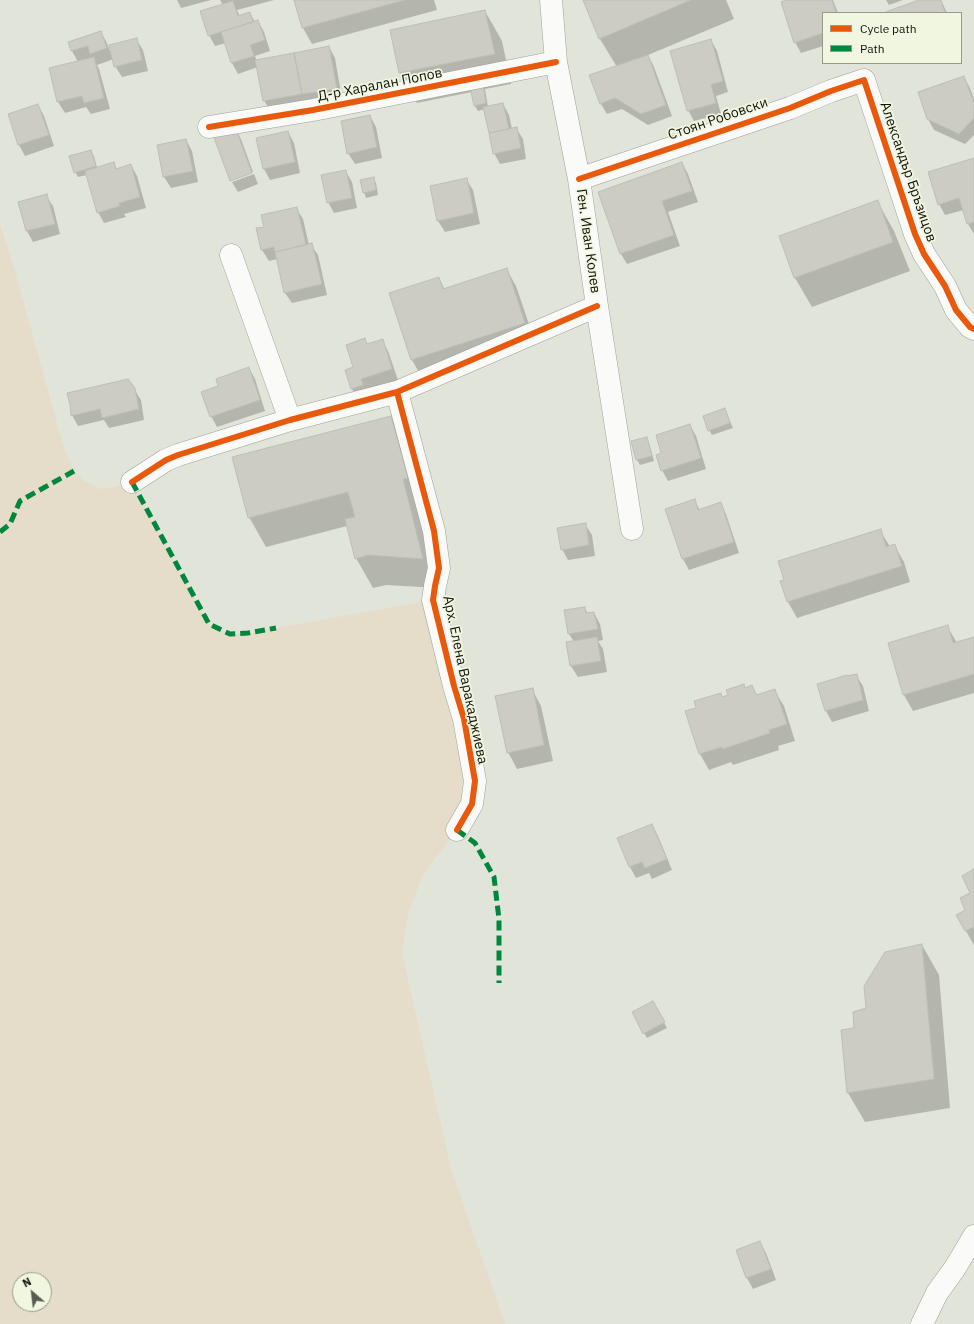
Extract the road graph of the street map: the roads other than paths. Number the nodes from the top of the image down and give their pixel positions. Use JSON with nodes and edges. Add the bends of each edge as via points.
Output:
{"nodes":[{"id":1,"x":551,"y":0,"type":"edge"},
{"id":2,"x":556,"y":62,"type":"junction"},
{"id":3,"x":864,"y":80,"type":"joint"},
{"id":4,"x":209,"y":127,"type":"dead end"},
{"id":5,"x":579,"y":179,"type":"junction"},
{"id":6,"x":231,"y":255,"type":"dead end"},
{"id":7,"x":597,"y":306,"type":"junction"},
{"id":8,"x":974,"y":330,"type":"edge"},
{"id":9,"x":397,"y":392,"type":"junction"},
{"id":10,"x":290,"y":420,"type":"junction"},
{"id":11,"x":132,"y":482,"type":"dead end"},
{"id":12,"x":632,"y":529,"type":"dead end"},
{"id":13,"x":457,"y":830,"type":"dead end"},
{"id":14,"x":974,"y":1236,"type":"edge"},
{"id":15,"x":922,"y":1324,"type":"edge"}],
"edges":[{"from":1,"to":2,"type":"street","name":"Ген. Иван Колев"},
{"from":2,"to":4,"type":"street","name":"Д-р Харалан Попов","via":[[313,110]]},
{"from":2,"to":5,"type":"street","name":"Ген. Иван Колев"},
{"from":3,"to":5,"type":"street","name":"Стоян Робовски","via":[[790,108]]},
{"from":3,"to":8,"type":"street","name":"Александър Бръзицов","via":[[915,234],[956,310]]},
{"from":5,"to":7,"type":"street","name":"Ген. Иван Колев"},
{"from":6,"to":10,"type":"street"},
{"from":7,"to":9,"type":"street"},
{"from":7,"to":12,"type":"street","name":"Ген. Иван Колев"},
{"from":9,"to":10,"type":"street"},
{"from":9,"to":13,"type":"street","name":"Арх. Елена Варакаджиева","via":[[434,531],[439,568],[433,600],[464,719],[475,781],[472,804]]},
{"from":10,"to":11,"type":"street","via":[[178,455]]},
{"from":14,"to":15,"type":"street","via":[[937,1293]]}]}
